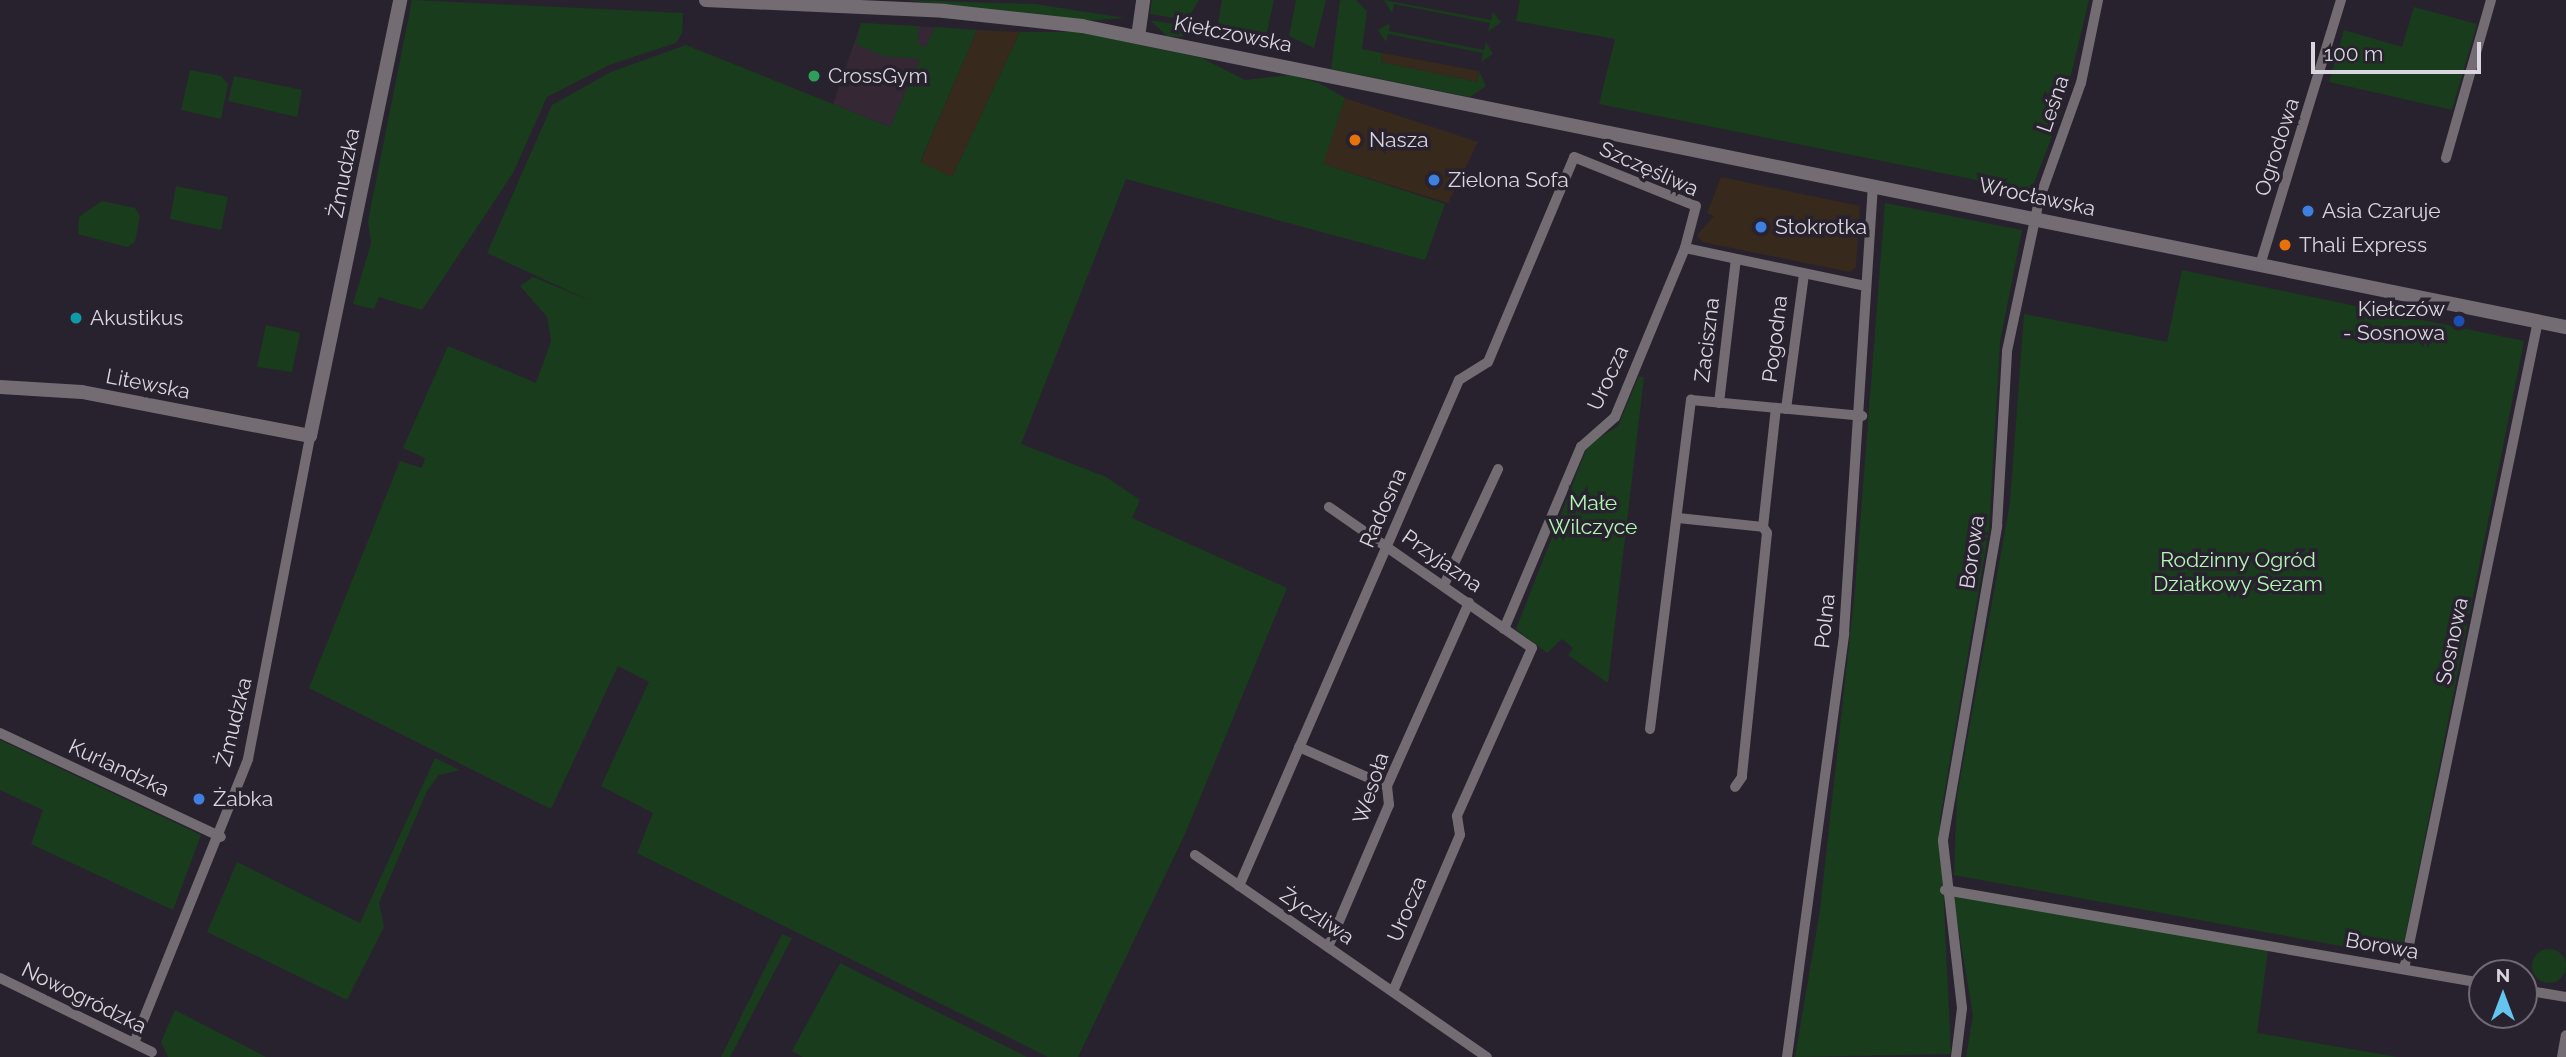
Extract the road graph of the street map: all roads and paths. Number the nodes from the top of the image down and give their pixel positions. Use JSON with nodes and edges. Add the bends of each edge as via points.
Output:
{"nodes":[{"id":1,"x":400,"y":0,"type":"edge"},
{"id":2,"x":706,"y":0,"type":"edge"},
{"id":3,"x":1143,"y":0,"type":"edge"},
{"id":4,"x":2098,"y":0,"type":"edge"},
{"id":5,"x":2341,"y":0,"type":"edge"},
{"id":6,"x":2491,"y":0,"type":"edge"},
{"id":7,"x":1138,"y":37,"type":"junction"},
{"id":8,"x":1499,"y":109,"type":"joint"},
{"id":9,"x":2446,"y":158,"type":"dead end"},
{"id":10,"x":1573,"y":159,"type":"joint"},
{"id":11,"x":1874,"y":186,"type":"junction"},
{"id":12,"x":2034,"y":218,"type":"junction"},
{"id":13,"x":1685,"y":248,"type":"junction"},
{"id":14,"x":1736,"y":259,"type":"junction"},
{"id":15,"x":2260,"y":265,"type":"junction"},
{"id":16,"x":1804,"y":274,"type":"junction"},
{"id":17,"x":1866,"y":286,"type":"junction"},
{"id":18,"x":2538,"y":321,"type":"junction"},
{"id":19,"x":2566,"y":327,"type":"edge"},
{"id":20,"x":0,"y":387,"type":"edge"},
{"id":21,"x":1719,"y":403,"type":"junction"},
{"id":22,"x":1781,"y":409,"type":"junction"},
{"id":23,"x":1862,"y":416,"type":"junction"},
{"id":24,"x":310,"y":436,"type":"junction"},
{"id":25,"x":1498,"y":469,"type":"dead end"},
{"id":26,"x":1329,"y":507,"type":"dead end"},
{"id":27,"x":1678,"y":519,"type":"junction"},
{"id":28,"x":1765,"y":530,"type":"junction"},
{"id":29,"x":1388,"y":547,"type":"junction"},
{"id":30,"x":1444,"y":585,"type":"junction"},
{"id":31,"x":1469,"y":603,"type":"junction"},
{"id":32,"x":1504,"y":628,"type":"junction"},
{"id":33,"x":1532,"y":648,"type":"joint"},
{"id":34,"x":1650,"y":729,"type":"dead end"},
{"id":35,"x":0,"y":733,"type":"edge"},
{"id":36,"x":1299,"y":747,"type":"junction"},
{"id":37,"x":1387,"y":786,"type":"junction"},
{"id":38,"x":1735,"y":787,"type":"dead end"},
{"id":39,"x":221,"y":837,"type":"junction"},
{"id":40,"x":1195,"y":855,"type":"dead end"},
{"id":41,"x":1239,"y":886,"type":"junction"},
{"id":42,"x":1945,"y":890,"type":"junction"},
{"id":43,"x":1328,"y":947,"type":"junction"},
{"id":44,"x":2404,"y":969,"type":"junction"},
{"id":45,"x":0,"y":978,"type":"edge"},
{"id":46,"x":2468,"y":980,"type":"edge"},
{"id":47,"x":1393,"y":991,"type":"junction"},
{"id":48,"x":2538,"y":992,"type":"edge"},
{"id":49,"x":2566,"y":997,"type":"edge"},
{"id":50,"x":2566,"y":1035,"type":"edge"},
{"id":51,"x":134,"y":1043,"type":"junction"},
{"id":52,"x":152,"y":1052,"type":"dead end"},
{"id":53,"x":1487,"y":1057,"type":"edge"},
{"id":54,"x":1787,"y":1057,"type":"edge"},
{"id":55,"x":1956,"y":1057,"type":"edge"},
{"id":56,"x":2562,"y":1057,"type":"edge"}],
"edges":[{"from":1,"to":24,"type":"street","name":"Żmudzka"},
{"from":2,"to":7,"type":"street","name":"Kiełczowska","via":[[944,11]]},
{"from":3,"to":7,"type":"street"},
{"from":4,"to":12,"type":"street","name":"Leśna","via":[[2081,83]]},
{"from":5,"to":15,"type":"street","name":"Ogrodowa"},
{"from":6,"to":9,"type":"street"},
{"from":7,"to":8,"type":"street","name":"Kiełczowska"},
{"from":8,"to":11,"type":"street","name":"Wrocławska"},
{"from":10,"to":13,"type":"street","name":"Szczęśliwa","via":[[1696,206]]},
{"from":10,"to":29,"type":"street","name":"Radosna","via":[[1488,362],[1459,380]]},
{"from":11,"to":12,"type":"street","name":"Wrocławska"},
{"from":11,"to":17,"type":"street","name":"Polna"},
{"from":12,"to":15,"type":"street","name":"Wrocławska"},
{"from":12,"to":42,"type":"street","name":"Borowa","via":[[2007,351],[1997,526],[1947,808]]},
{"from":13,"to":14,"type":"street"},
{"from":13,"to":32,"type":"street","name":"Urocza","via":[[1615,417],[1581,447]]},
{"from":14,"to":16,"type":"street"},
{"from":14,"to":21,"type":"street","name":"Zaciszna"},
{"from":15,"to":18,"type":"street","name":"Wrocławska"},
{"from":16,"to":17,"type":"street"},
{"from":16,"to":22,"type":"street","name":"Pogodna"},
{"from":17,"to":23,"type":"street","name":"Polna"},
{"from":18,"to":19,"type":"street","name":"Wrocławska"},
{"from":18,"to":44,"type":"street","name":"Sosnowa"},
{"from":20,"to":24,"type":"street","name":"Litewska","via":[[82,392]]},
{"from":21,"to":22,"type":"street"},
{"from":21,"to":27,"type":"street","name":"Zaciszna","via":[[1691,400]]},
{"from":22,"to":23,"type":"street"},
{"from":22,"to":28,"type":"street","name":"Pogodna"},
{"from":23,"to":54,"type":"street","name":"Polna","via":[[1844,633]]},
{"from":24,"to":39,"type":"street","name":"Żmudzka","via":[[261,710]]},
{"from":25,"to":30,"type":"street"},
{"from":26,"to":29,"type":"street","name":"Przyjazna"},
{"from":27,"to":28,"type":"street"},
{"from":27,"to":34,"type":"street"},
{"from":28,"to":38,"type":"street","name":"Pogodna","via":[[1742,777]]},
{"from":29,"to":30,"type":"street","name":"Przyjazna"},
{"from":29,"to":36,"type":"street","name":"Radosna"},
{"from":30,"to":31,"type":"street","name":"Przyjazna"},
{"from":31,"to":32,"type":"street","name":"Przyjazna"},
{"from":31,"to":37,"type":"street","name":"Wesoła"},
{"from":32,"to":33,"type":"street","name":"Przyjazna"},
{"from":33,"to":47,"type":"street","name":"Urocza","via":[[1457,816],[1460,835]]},
{"from":35,"to":39,"type":"street","name":"Kurlandzka"},
{"from":36,"to":37,"type":"street"},
{"from":36,"to":41,"type":"street","name":"Radosna"},
{"from":37,"to":43,"type":"street","name":"Wesoła","via":[[1389,805]]},
{"from":39,"to":51,"type":"street","name":"Żmudzka"},
{"from":40,"to":41,"type":"street","name":"Życzliwa"},
{"from":41,"to":43,"type":"street","name":"Życzliwa"},
{"from":42,"to":44,"type":"street","name":"Borowa"},
{"from":42,"to":55,"type":"street","name":"Borowa","via":[[1962,1008]]},
{"from":43,"to":47,"type":"street","name":"Życzliwa"},
{"from":44,"to":46,"type":"street","name":"Borowa"},
{"from":45,"to":51,"type":"street","name":"Nowogródzka"},
{"from":47,"to":53,"type":"street","name":"Życzliwa"},
{"from":48,"to":49,"type":"street"},
{"from":50,"to":56,"type":"street"},
{"from":51,"to":52,"type":"street","name":"Nowogródzka"}]}
